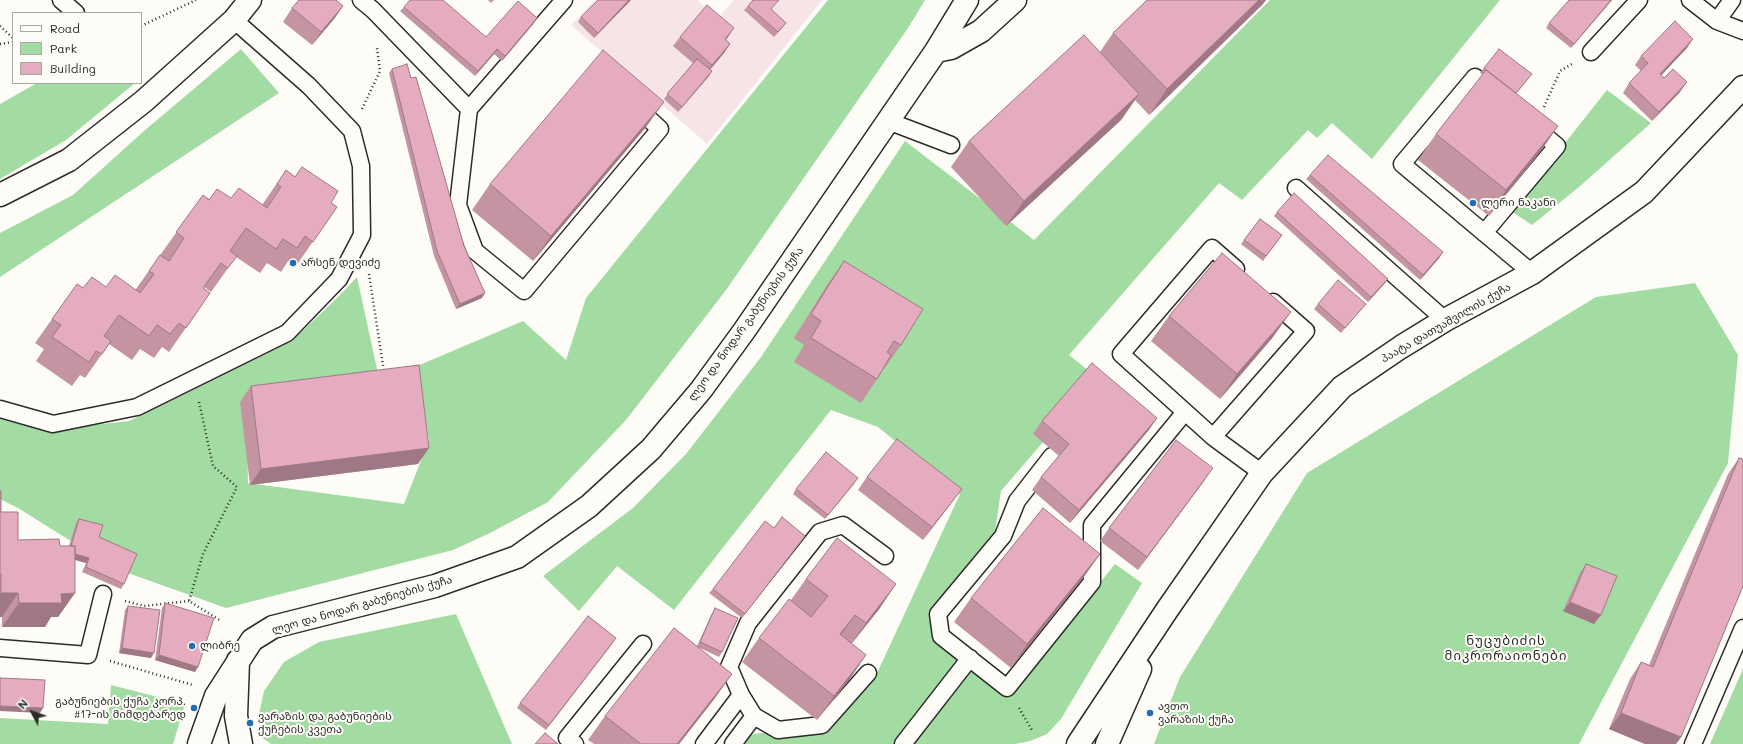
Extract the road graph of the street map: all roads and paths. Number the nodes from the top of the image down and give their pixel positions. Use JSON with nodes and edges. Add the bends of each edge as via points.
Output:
{"nodes":[{"id":1,"x":62,"y":0,"type":"edge"},
{"id":2,"x":196,"y":0,"type":"edge"},
{"id":3,"x":250,"y":0,"type":"edge"},
{"id":4,"x":564,"y":0,"type":"edge"},
{"id":5,"x":966,"y":0,"type":"edge"},
{"id":6,"x":1015,"y":0,"type":"edge"},
{"id":7,"x":1639,"y":0,"type":"edge"},
{"id":8,"x":1690,"y":0,"type":"edge"},
{"id":9,"x":1732,"y":0,"type":"edge"},
{"id":10,"x":372,"y":3,"type":"edge"},
{"id":11,"x":75,"y":12,"type":"edge"},
{"id":12,"x":234,"y":20,"type":"junction"},
{"id":13,"x":1717,"y":21,"type":"junction"},
{"id":14,"x":0,"y":26,"type":"edge"},
{"id":15,"x":142,"y":26,"type":"edge"},
{"id":16,"x":1743,"y":31,"type":"edge"},
{"id":17,"x":12,"y":37,"type":"edge"},
{"id":18,"x":12,"y":42,"type":"edge"},
{"id":19,"x":0,"y":44,"type":"edge"},
{"id":20,"x":936,"y":51,"type":"junction"},
{"id":21,"x":1591,"y":52,"type":"joint"},
{"id":22,"x":380,"y":71,"type":"dead end"},
{"id":23,"x":1743,"y":87,"type":"edge"},
{"id":24,"x":622,"y":94,"type":"edge"},
{"id":25,"x":1505,"y":102,"type":"edge"},
{"id":26,"x":469,"y":109,"type":"junction"},
{"id":27,"x":888,"y":121,"type":"junction"},
{"id":28,"x":1528,"y":122,"type":"joint"},
{"id":29,"x":352,"y":131,"type":"junction"},
{"id":30,"x":951,"y":145,"type":"dead end"},
{"id":31,"x":1296,"y":188,"type":"dead end"},
{"id":32,"x":0,"y":195,"type":"edge"},
{"id":33,"x":1484,"y":233,"type":"junction"},
{"id":34,"x":362,"y":235,"type":"junction"},
{"id":35,"x":1532,"y":273,"type":"junction"},
{"id":36,"x":1247,"y":279,"type":"edge"},
{"id":37,"x":1265,"y":295,"type":"edge"},
{"id":38,"x":1445,"y":320,"type":"junction"},
{"id":39,"x":384,"y":373,"type":"edge"},
{"id":40,"x":194,"y":379,"type":"junction"},
{"id":41,"x":0,"y":409,"type":"edge"},
{"id":42,"x":1185,"y":412,"type":"junction"},
{"id":43,"x":1213,"y":437,"type":"junction"},
{"id":44,"x":1052,"y":456,"type":"dead end"},
{"id":45,"x":1262,"y":472,"type":"junction"},
{"id":46,"x":885,"y":556,"type":"dead end"},
{"id":47,"x":103,"y":594,"type":"joint"},
{"id":48,"x":189,"y":601,"type":"junction"},
{"id":49,"x":1167,"y":610,"type":"junction"},
{"id":50,"x":221,"y":621,"type":"dead end"},
{"id":51,"x":1743,"y":628,"type":"edge"},
{"id":52,"x":644,"y":644,"type":"dead end"},
{"id":53,"x":0,"y":648,"type":"edge"},
{"id":54,"x":88,"y":655,"type":"junction"},
{"id":55,"x":970,"y":658,"type":"junction"},
{"id":56,"x":238,"y":660,"type":"junction"},
{"id":57,"x":868,"y":673,"type":"dead end"},
{"id":58,"x":194,"y":686,"type":"dead end"},
{"id":59,"x":1007,"y":688,"type":"junction"},
{"id":60,"x":742,"y":694,"type":"junction"},
{"id":61,"x":754,"y":716,"type":"junction"},
{"id":62,"x":1033,"y":732,"type":"dead end"},
{"id":63,"x":199,"y":744,"type":"edge"},
{"id":64,"x":241,"y":744,"type":"edge"},
{"id":65,"x":575,"y":744,"type":"edge"},
{"id":66,"x":704,"y":744,"type":"edge"},
{"id":67,"x":733,"y":744,"type":"edge"},
{"id":68,"x":903,"y":744,"type":"edge"},
{"id":69,"x":1078,"y":744,"type":"edge"},
{"id":70,"x":1107,"y":744,"type":"edge"},
{"id":71,"x":1693,"y":744,"type":"edge"}],
"edges":[{"from":1,"to":11,"type":"lane"},
{"from":2,"to":15,"type":"path"},
{"from":3,"to":12,"type":"street"},
{"from":4,"to":26,"type":"lane"},
{"from":5,"to":20,"type":"street","name":"ლეო და ნოდარ გაბუნიების ქუჩა"},
{"from":6,"to":20,"type":"street","via":[[981,31],[951,48]]},
{"from":7,"to":21,"type":"lane"},
{"from":8,"to":13,"type":"lane"},
{"from":9,"to":13,"type":"lane"},
{"from":10,"to":26,"type":"lane"},
{"from":12,"to":29,"type":"lane","via":[[304,81]]},
{"from":12,"to":32,"type":"street","via":[[144,101],[69,160]]},
{"from":13,"to":16,"type":"lane"},
{"from":14,"to":17,"type":"path"},
{"from":18,"to":19,"type":"path"},
{"from":20,"to":27,"type":"street","name":"ლეო და ნოდარ გაბუნიების ქუჩა"},
{"from":21,"to":28,"type":"path","via":[[1560,71]]},
{"from":22,"to":29,"type":"path"},
{"from":23,"to":35,"type":"street","name":"პაატა დათუაშვილის ქუჩა","via":[[1644,192]]},
{"from":24,"to":26,"type":"lane","via":[[660,129],[524,291],[474,251],[458,205]]},
{"from":25,"to":33,"type":"lane","via":[[1475,78],[1402,164]]},
{"from":27,"to":30,"type":"lane"},
{"from":27,"to":56,"type":"street","name":"ლეო და ნოდარ გაბუნიების ქუჩა","via":[[701,390],[651,449],[588,506],[516,556],[435,586],[273,627],[252,640]]},
{"from":28,"to":33,"type":"lane","via":[[1557,146]]},
{"from":29,"to":34,"type":"lane","via":[[362,166]]},
{"from":31,"to":38,"type":"lane"},
{"from":33,"to":35,"type":"lane"},
{"from":34,"to":39,"type":"path"},
{"from":34,"to":40,"type":"lane","via":[[339,279],[287,333]]},
{"from":35,"to":38,"type":"street","name":"პაატა დათუაშვილის ქუჩა"},
{"from":36,"to":42,"type":"lane","via":[[1212,248],[1121,354]]},
{"from":37,"to":43,"type":"lane","via":[[1306,331]]},
{"from":38,"to":45,"type":"street","name":"პაატა დათუაშვილის ქუჩა","via":[[1342,387]]},
{"from":40,"to":41,"type":"lane","via":[[137,407],[53,424]]},
{"from":40,"to":48,"type":"path","via":[[213,466],[237,487],[203,554]]},
{"from":42,"to":43,"type":"lane"},
{"from":42,"to":59,"type":"lane","via":[[1092,525],[1092,582]]},
{"from":43,"to":45,"type":"lane"},
{"from":44,"to":55,"type":"lane","via":[[1017,501],[1003,536],[938,614],[941,636]]},
{"from":45,"to":49,"type":"street","name":"პაატა დათუაშვილის ქუჩა"},
{"from":46,"to":60,"type":"lane","via":[[844,525],[820,532],[748,623],[728,667]]},
{"from":47,"to":48,"type":"path","via":[[144,606]]},
{"from":47,"to":54,"type":"lane"},
{"from":48,"to":50,"type":"path"},
{"from":49,"to":69,"type":"street","name":"პაატა დათუაშვილის ქუჩა"},
{"from":49,"to":70,"type":"street","name":"პაატა დათუაშვილის ქუჩა"},
{"from":51,"to":71,"type":"lane"},
{"from":52,"to":65,"type":"lane","via":[[568,738]]},
{"from":53,"to":54,"type":"lane"},
{"from":54,"to":58,"type":"path"},
{"from":55,"to":59,"type":"lane"},
{"from":55,"to":68,"type":"lane"},
{"from":56,"to":63,"type":"street","name":"ლეო და ნოდარ გაბუნიების ქუჩა","via":[[216,696]]},
{"from":56,"to":64,"type":"street","via":[[236,716]]},
{"from":57,"to":61,"type":"lane","via":[[822,725],[778,730]]},
{"from":59,"to":62,"type":"path"},
{"from":60,"to":61,"type":"lane"},
{"from":60,"to":66,"type":"lane"},
{"from":61,"to":67,"type":"lane"}]}
